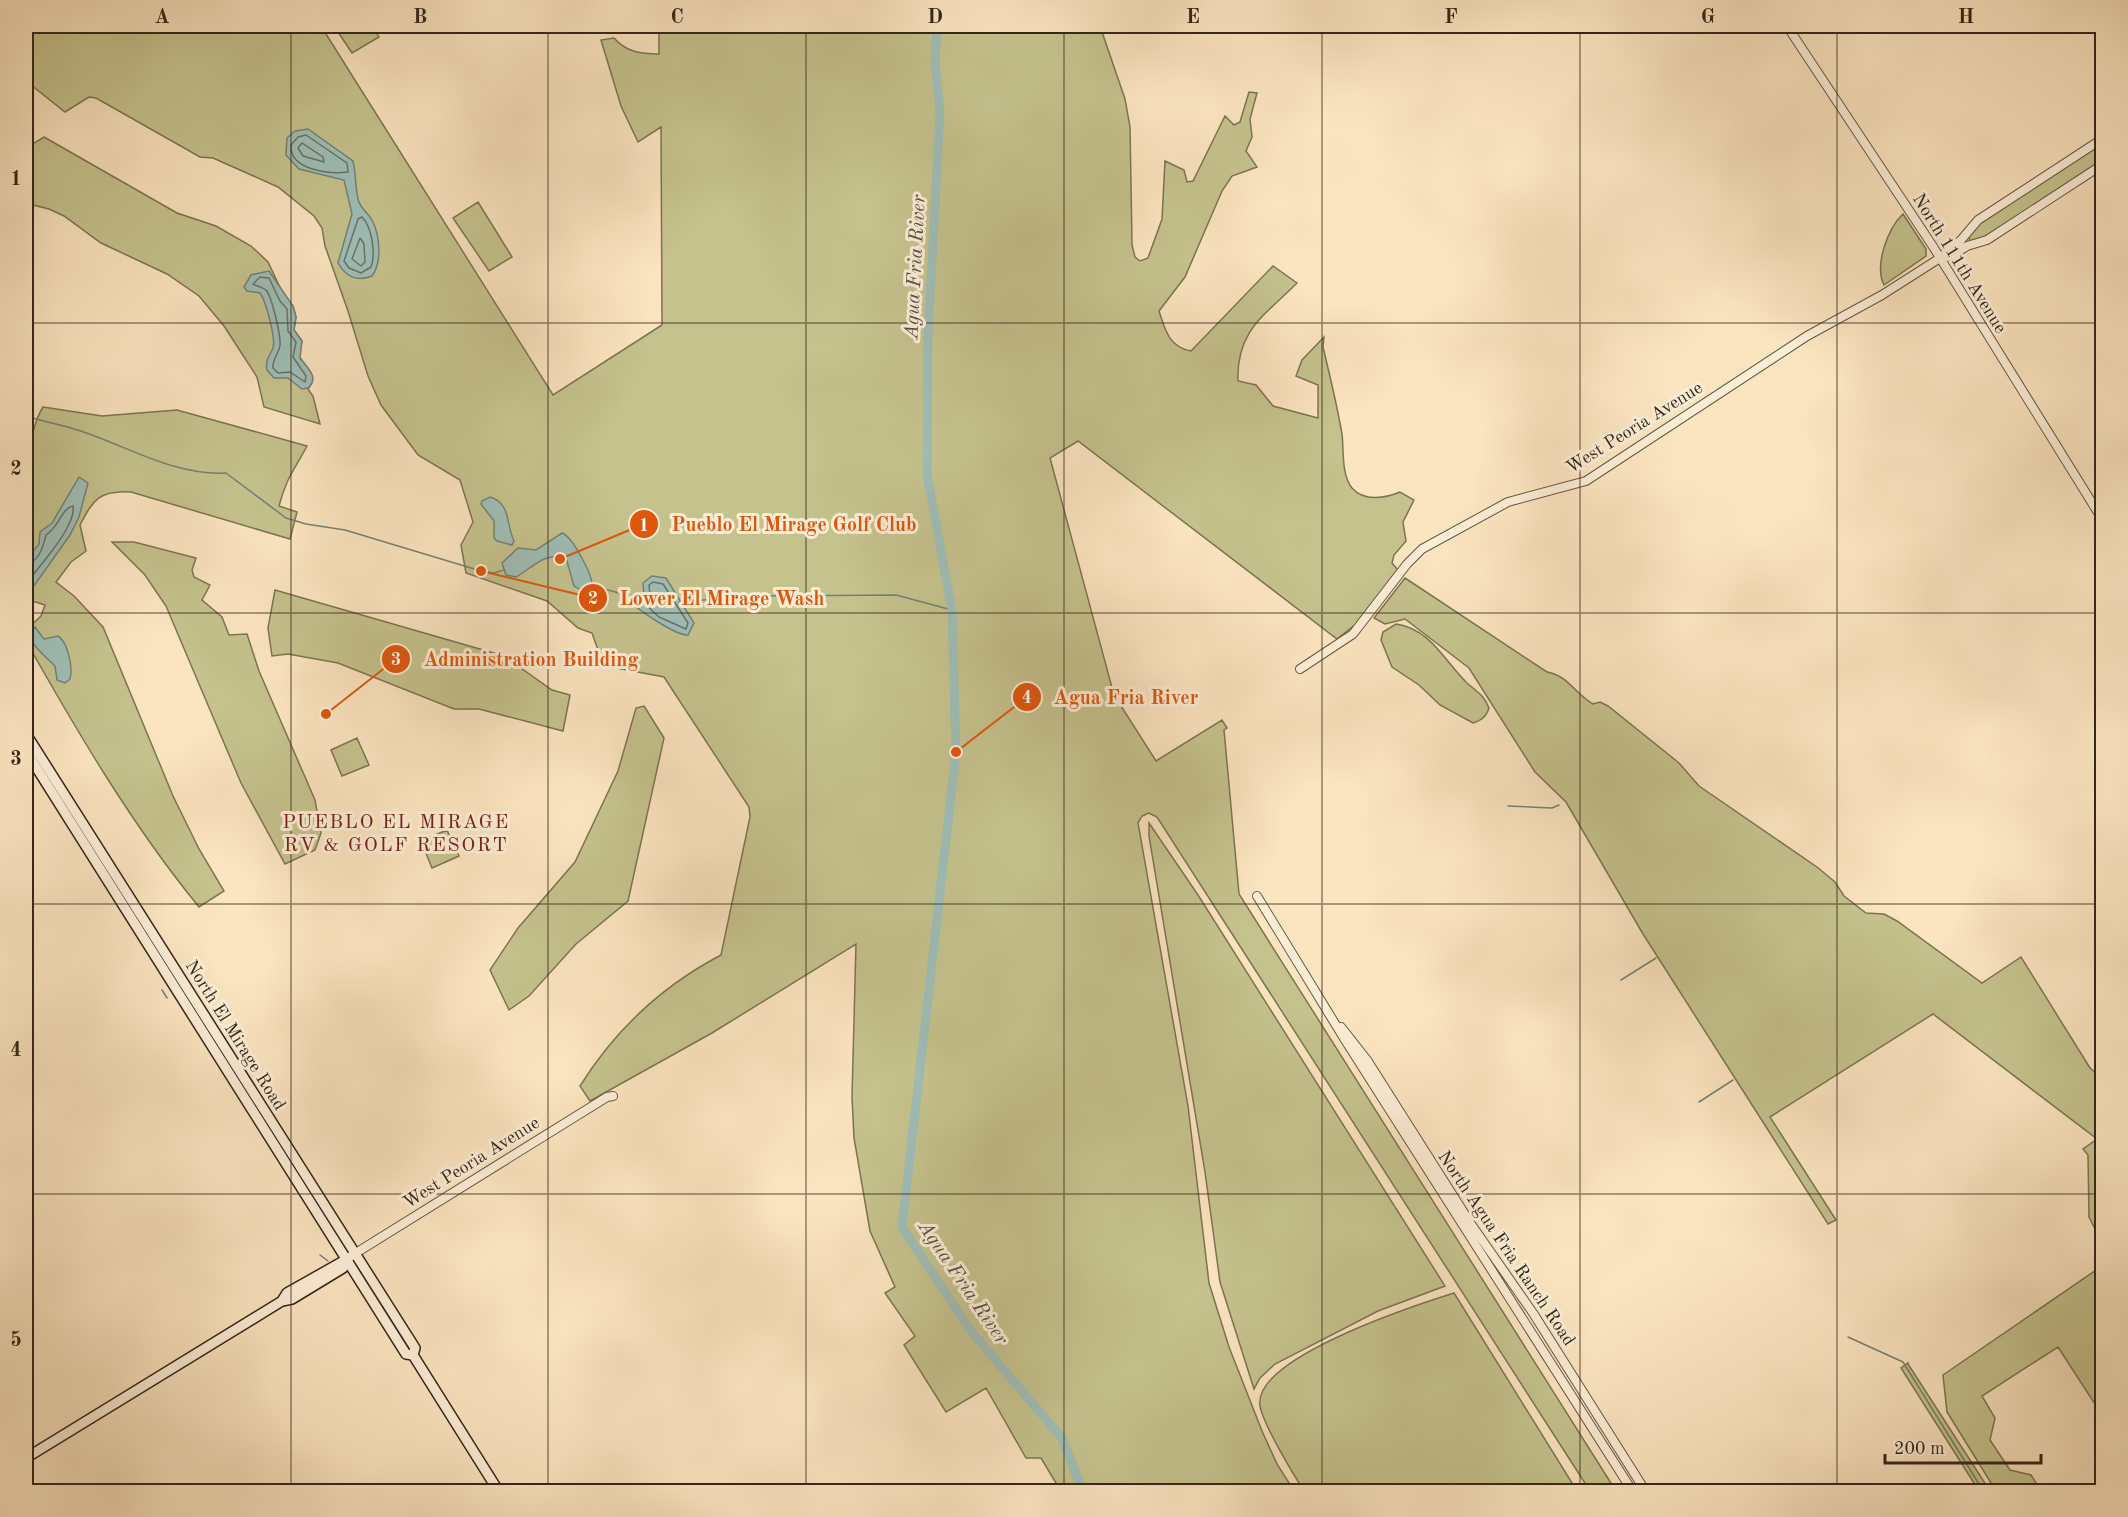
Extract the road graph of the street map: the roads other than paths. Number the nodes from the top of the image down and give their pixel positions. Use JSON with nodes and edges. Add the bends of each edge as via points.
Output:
{"nodes":[{"id":1,"x":1787,"y":26,"type":"edge"},
{"id":2,"x":2103,"y":139,"type":"edge"},
{"id":3,"x":2103,"y":165,"type":"edge"},
{"id":4,"x":1940,"y":258,"type":"junction"},
{"id":5,"x":2103,"y":519,"type":"edge"},
{"id":6,"x":1300,"y":669,"type":"dead end"},
{"id":7,"x":26,"y":734,"type":"edge"},
{"id":8,"x":26,"y":751,"type":"edge"},
{"id":9,"x":1257,"y":896,"type":"dead end"},
{"id":10,"x":1338,"y":1024,"type":"junction"},
{"id":11,"x":613,"y":1096,"type":"dead end"},
{"id":12,"x":351,"y":1256,"type":"junction"},
{"id":13,"x":26,"y":1458,"type":"edge"},
{"id":14,"x":499,"y":1491,"type":"edge"},
{"id":15,"x":1633,"y":1491,"type":"edge"},
{"id":16,"x":1646,"y":1491,"type":"edge"}],
"edges":[{"from":1,"to":4,"type":"street","name":"North 111th Avenue"},
{"from":2,"to":4,"type":"street","name":"West Peoria Avenue","via":[[1978,220]]},
{"from":3,"to":4,"type":"street","name":"West Peoria Avenue","via":[[1987,240]]},
{"from":4,"to":5,"type":"street","name":"North 111th Avenue"},
{"from":4,"to":6,"type":"street","name":"West Peoria Avenue","via":[[1812,333],[1586,481],[1508,502],[1422,549],[1353,634]]},
{"from":7,"to":12,"type":"main road","name":"North El Mirage Road"},
{"from":8,"to":12,"type":"main road","name":"North El Mirage Road"},
{"from":9,"to":10,"type":"street","name":"North Agua Fria Ranch Road"},
{"from":10,"to":15,"type":"street","name":"North Agua Fria Ranch Road"},
{"from":10,"to":16,"type":"street","name":"North Agua Fria Ranch Road","via":[[1367,1060]]},
{"from":11,"to":12,"type":"street","name":"West Peoria Avenue"},
{"from":12,"to":13,"type":"main road","name":"West Peoria Avenue"},
{"from":12,"to":14,"type":"main road","name":"North El Mirage Road","via":[[415,1348],[413,1355]]}]}
